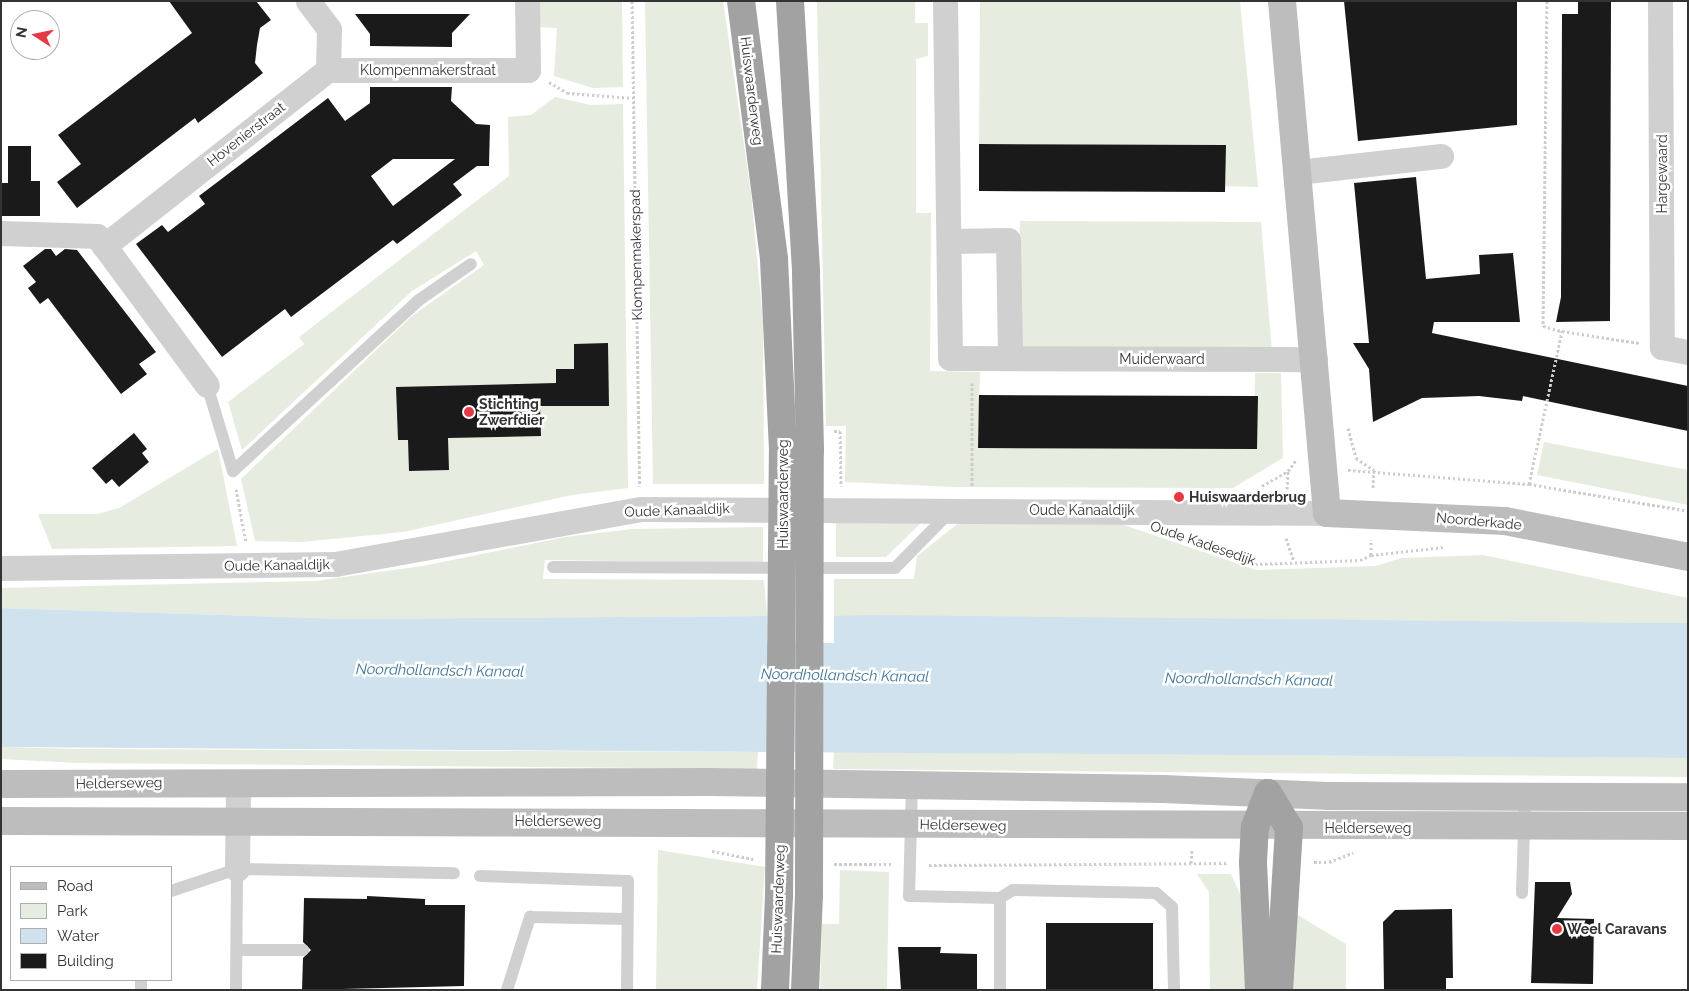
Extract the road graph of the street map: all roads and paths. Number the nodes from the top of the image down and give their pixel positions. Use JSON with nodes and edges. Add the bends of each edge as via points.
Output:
{"nodes":[{"id":1,"x":308,"y":1,"type":"edge"},
{"id":2,"x":527,"y":1,"type":"edge"},
{"id":3,"x":632,"y":1,"type":"edge"},
{"id":4,"x":741,"y":1,"type":"edge"},
{"id":5,"x":790,"y":1,"type":"edge"},
{"id":6,"x":946,"y":1,"type":"edge"},
{"id":7,"x":1282,"y":1,"type":"edge"},
{"id":8,"x":1546,"y":1,"type":"edge"},
{"id":9,"x":1660,"y":1,"type":"edge"},
{"id":10,"x":328,"y":70,"type":"junction"},
{"id":11,"x":528,"y":70,"type":"junction"},
{"id":12,"x":633,"y":98,"type":"junction"},
{"id":13,"x":1442,"y":156,"type":"dead end"},
{"id":14,"x":1298,"y":172,"type":"junction"},
{"id":15,"x":1,"y":233,"type":"edge"},
{"id":16,"x":950,"y":241,"type":"junction"},
{"id":17,"x":104,"y":246,"type":"junction"},
{"id":18,"x":471,"y":264,"type":"dead end"},
{"id":19,"x":1562,"y":330,"type":"junction"},
{"id":20,"x":1662,"y":347,"type":"junction"},
{"id":21,"x":1688,"y":352,"type":"edge"},
{"id":22,"x":1010,"y":357,"type":"junction"},
{"id":23,"x":972,"y":358,"type":"junction"},
{"id":24,"x":1315,"y":359,"type":"junction"},
{"id":25,"x":207,"y":385,"type":"joint"},
{"id":26,"x":840,"y":431,"type":"dead end"},
{"id":27,"x":1374,"y":470,"type":"dead end"},
{"id":28,"x":233,"y":471,"type":"junction"},
{"id":29,"x":841,"y":481,"type":"dead end"},
{"id":30,"x":1529,"y":484,"type":"junction"},
{"id":31,"x":641,"y":509,"type":"junction"},
{"id":32,"x":962,"y":511,"type":"junction"},
{"id":33,"x":1688,"y":511,"type":"edge"},
{"id":34,"x":1327,"y":514,"type":"junction"},
{"id":35,"x":1177,"y":536,"type":"dead end"},
{"id":36,"x":1448,"y":546,"type":"dead end"},
{"id":37,"x":1371,"y":555,"type":"joint"},
{"id":38,"x":1688,"y":557,"type":"edge"},
{"id":39,"x":250,"y":565,"type":"junction"},
{"id":40,"x":553,"y":567,"type":"dead end"},
{"id":41,"x":1,"y":568,"type":"edge"},
{"id":42,"x":238,"y":782,"type":"junction"},
{"id":43,"x":1,"y":784,"type":"edge"},
{"id":44,"x":912,"y":784,"type":"junction"},
{"id":45,"x":1268,"y":794,"type":"junction"},
{"id":46,"x":1525,"y":797,"type":"junction"},
{"id":47,"x":1688,"y":797,"type":"edge"},
{"id":48,"x":237,"y":820,"type":"junction"},
{"id":49,"x":1,"y":822,"type":"edge"},
{"id":50,"x":911,"y":824,"type":"junction"},
{"id":51,"x":1255,"y":826,"type":"junction"},
{"id":52,"x":1688,"y":826,"type":"edge"},
{"id":53,"x":1289,"y":828,"type":"junction"},
{"id":54,"x":1524,"y":828,"type":"junction"},
{"id":55,"x":237,"y":869,"type":"junction"},
{"id":56,"x":454,"y":873,"type":"dead end"},
{"id":57,"x":480,"y":876,"type":"dead end"},
{"id":58,"x":172,"y":891,"type":"edge"},
{"id":59,"x":1522,"y":894,"type":"dead end"},
{"id":60,"x":1000,"y":898,"type":"junction"},
{"id":61,"x":627,"y":919,"type":"junction"},
{"id":62,"x":237,"y":950,"type":"junction"},
{"id":63,"x":303,"y":950,"type":"dead end"},
{"id":64,"x":236,"y":990,"type":"edge"},
{"id":65,"x":507,"y":990,"type":"edge"},
{"id":66,"x":627,"y":990,"type":"edge"},
{"id":67,"x":775,"y":990,"type":"edge"},
{"id":68,"x":806,"y":990,"type":"edge"},
{"id":69,"x":1000,"y":990,"type":"edge"},
{"id":70,"x":1174,"y":990,"type":"edge"},
{"id":71,"x":1259,"y":990,"type":"edge"},
{"id":72,"x":1278,"y":990,"type":"edge"}],
"edges":[{"from":1,"to":10,"type":"street","via":[[329,29]]},
{"from":2,"to":11,"type":"street"},
{"from":3,"to":12,"type":"path","name":"Klompenmakerspad"},
{"from":4,"to":67,"type":"highway","name":"Huiswaarderweg","bridge":true,"via":[[774,259],[783,451],[780,896]]},
{"from":5,"to":68,"type":"highway","name":"Huiswaarderweg","bridge":true,"via":[[806,274],[810,451]]},
{"from":6,"to":16,"type":"street","name":"Muiderwaard"},
{"from":7,"to":14,"type":"main road"},
{"from":8,"to":19,"type":"path","via":[[1543,326]]},
{"from":9,"to":20,"type":"street","name":"Hargewaard"},
{"from":10,"to":11,"type":"street","name":"Klompenmakerstraat"},
{"from":10,"to":17,"type":"street","name":"Hovenierstraat"},
{"from":11,"to":12,"type":"path","via":[[567,93]]},
{"from":12,"to":31,"type":"path","name":"Klompenmakerspad"},
{"from":13,"to":14,"type":"street"},
{"from":14,"to":24,"type":"main road"},
{"from":15,"to":17,"type":"street","via":[[97,236]]},
{"from":16,"to":22,"type":"street","via":[[1008,240]]},
{"from":16,"to":23,"type":"street","name":"Muiderwaard","via":[[950,358]]},
{"from":17,"to":25,"type":"street"},
{"from":18,"to":28,"type":"lane","via":[[419,300]]},
{"from":19,"to":20,"type":"path"},
{"from":19,"to":30,"type":"path"},
{"from":20,"to":21,"type":"street"},
{"from":22,"to":23,"type":"street","name":"Muiderwaard"},
{"from":22,"to":24,"type":"street","name":"Muiderwaard"},
{"from":23,"to":32,"type":"path"},
{"from":24,"to":34,"type":"main road"},
{"from":25,"to":28,"type":"lane"},
{"from":26,"to":29,"type":"path"},
{"from":27,"to":30,"type":"path"},
{"from":28,"to":39,"type":"path"},
{"from":30,"to":33,"type":"path"},
{"from":31,"to":32,"type":"street","name":"Oude Kanaaldijk"},
{"from":31,"to":39,"type":"street","name":"Oude Kanaaldijk","via":[[566,520],[363,560]]},
{"from":32,"to":34,"type":"street","name":"Oude Kanaaldijk"},
{"from":32,"to":40,"type":"lane","via":[[895,568]]},
{"from":34,"to":38,"type":"main road","name":"Noorderkade","via":[[1505,521]]},
{"from":35,"to":37,"type":"path","name":"Oude Kadesedijk","via":[[1255,564],[1360,560]]},
{"from":36,"to":37,"type":"path","name":"Noorderkade"},
{"from":39,"to":41,"type":"street","name":"Oude Kanaaldijk"},
{"from":42,"to":43,"type":"main road","name":"Helderseweg"},
{"from":42,"to":44,"type":"main road","name":"Helderseweg"},
{"from":42,"to":48,"type":"street"},
{"from":44,"to":45,"type":"main road","name":"Helderseweg"},
{"from":44,"to":50,"type":"lane"},
{"from":45,"to":46,"type":"main road","name":"Helderseweg"},
{"from":45,"to":51,"type":"highway"},
{"from":45,"to":53,"type":"highway"},
{"from":46,"to":47,"type":"main road","name":"Helderseweg"},
{"from":46,"to":54,"type":"lane"},
{"from":48,"to":49,"type":"main road","name":"Helderseweg"},
{"from":48,"to":50,"type":"main road","name":"Helderseweg"},
{"from":48,"to":55,"type":"street"},
{"from":50,"to":51,"type":"main road","name":"Helderseweg"},
{"from":50,"to":60,"type":"lane","via":[[909,896]]},
{"from":51,"to":53,"type":"main road","name":"Helderseweg"},
{"from":51,"to":71,"type":"highway","via":[[1254,919]]},
{"from":52,"to":54,"type":"main road","name":"Helderseweg"},
{"from":53,"to":54,"type":"main road","name":"Helderseweg"},
{"from":53,"to":72,"type":"highway"},
{"from":54,"to":59,"type":"lane"},
{"from":55,"to":56,"type":"lane"},
{"from":55,"to":58,"type":"lane"},
{"from":55,"to":62,"type":"lane"},
{"from":57,"to":61,"type":"lane","via":[[628,881]]},
{"from":60,"to":69,"type":"lane"},
{"from":60,"to":70,"type":"lane","via":[[1013,890],[1156,893],[1172,908]]},
{"from":61,"to":65,"type":"lane","via":[[530,917]]},
{"from":61,"to":66,"type":"lane"},
{"from":62,"to":63,"type":"lane"},
{"from":62,"to":64,"type":"lane"}]}
